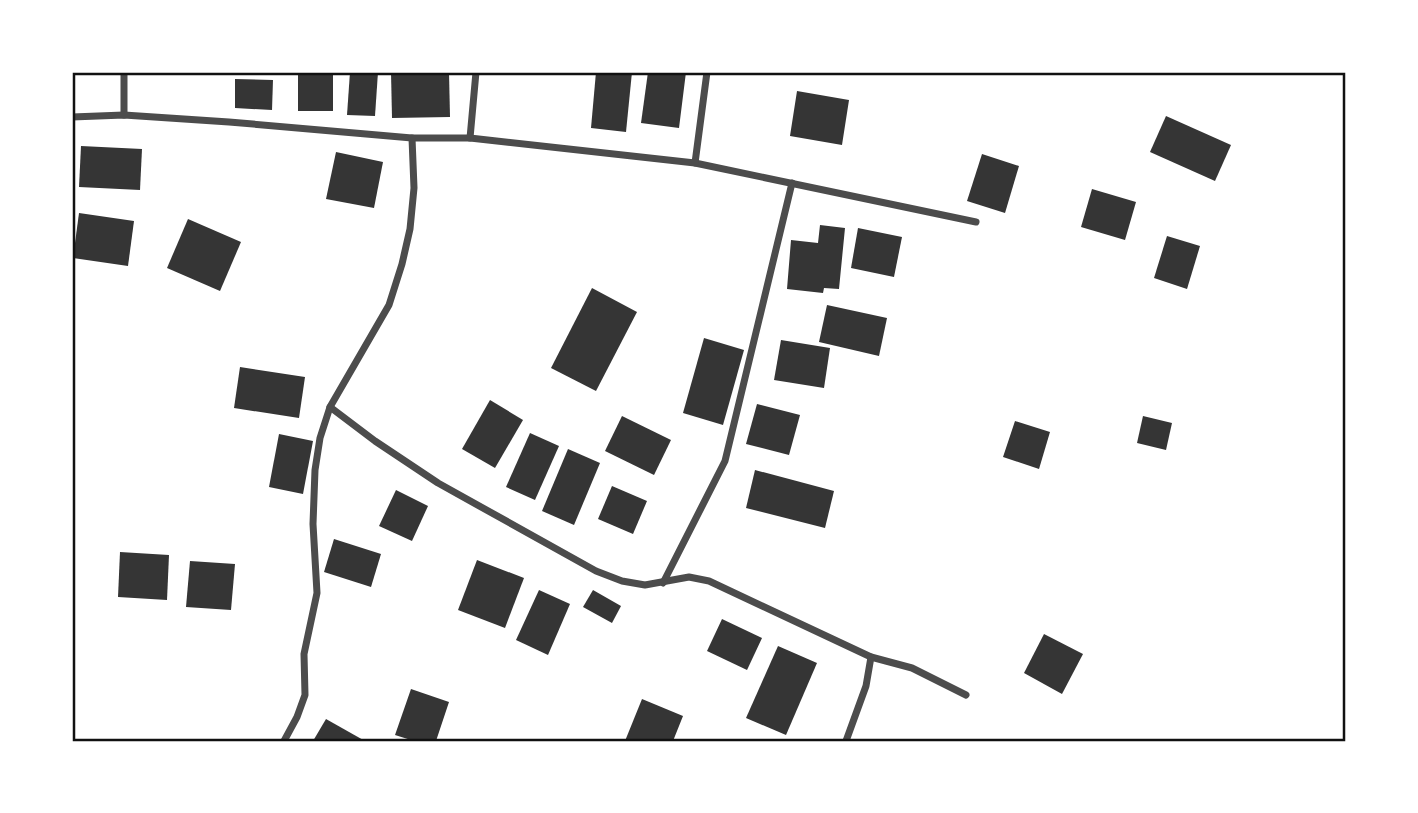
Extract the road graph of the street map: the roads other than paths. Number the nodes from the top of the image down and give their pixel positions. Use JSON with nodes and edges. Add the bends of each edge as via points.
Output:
{"nodes":[{"id":1,"x":124,"y":72,"type":"edge"},
{"id":2,"x":476,"y":72,"type":"edge"},
{"id":3,"x":707,"y":72,"type":"edge"},
{"id":4,"x":124,"y":115,"type":"junction"},
{"id":5,"x":72,"y":117,"type":"edge"},
{"id":6,"x":412,"y":138,"type":"junction"},
{"id":7,"x":470,"y":138,"type":"junction"},
{"id":8,"x":695,"y":163,"type":"junction"},
{"id":9,"x":792,"y":183,"type":"junction"},
{"id":10,"x":976,"y":222,"type":"dead end"},
{"id":11,"x":330,"y":408,"type":"junction"},
{"id":12,"x":663,"y":583,"type":"junction"},
{"id":13,"x":871,"y":657,"type":"junction"},
{"id":14,"x":966,"y":695,"type":"dead end"},
{"id":15,"x":284,"y":741,"type":"edge"},
{"id":16,"x":846,"y":741,"type":"edge"}],
"edges":[{"from":1,"to":4,"type":"street"},
{"from":2,"to":7,"type":"street"},
{"from":3,"to":8,"type":"street"},
{"from":4,"to":5,"type":"street"},
{"from":4,"to":6,"type":"street"},
{"from":6,"to":7,"type":"street"},
{"from":6,"to":11,"type":"street","via":[[414,188],[402,264],[389,305]]},
{"from":7,"to":8,"type":"street"},
{"from":8,"to":9,"type":"street"},
{"from":9,"to":10,"type":"street"},
{"from":9,"to":12,"type":"street","via":[[725,461]]},
{"from":11,"to":12,"type":"street","via":[[438,483],[596,571],[622,581]]},
{"from":11,"to":15,"type":"street","via":[[315,470],[317,593],[304,654],[305,695]]},
{"from":12,"to":13,"type":"street","via":[[689,577],[709,581]]},
{"from":13,"to":14,"type":"street","via":[[912,668]]},
{"from":13,"to":16,"type":"street"}]}
